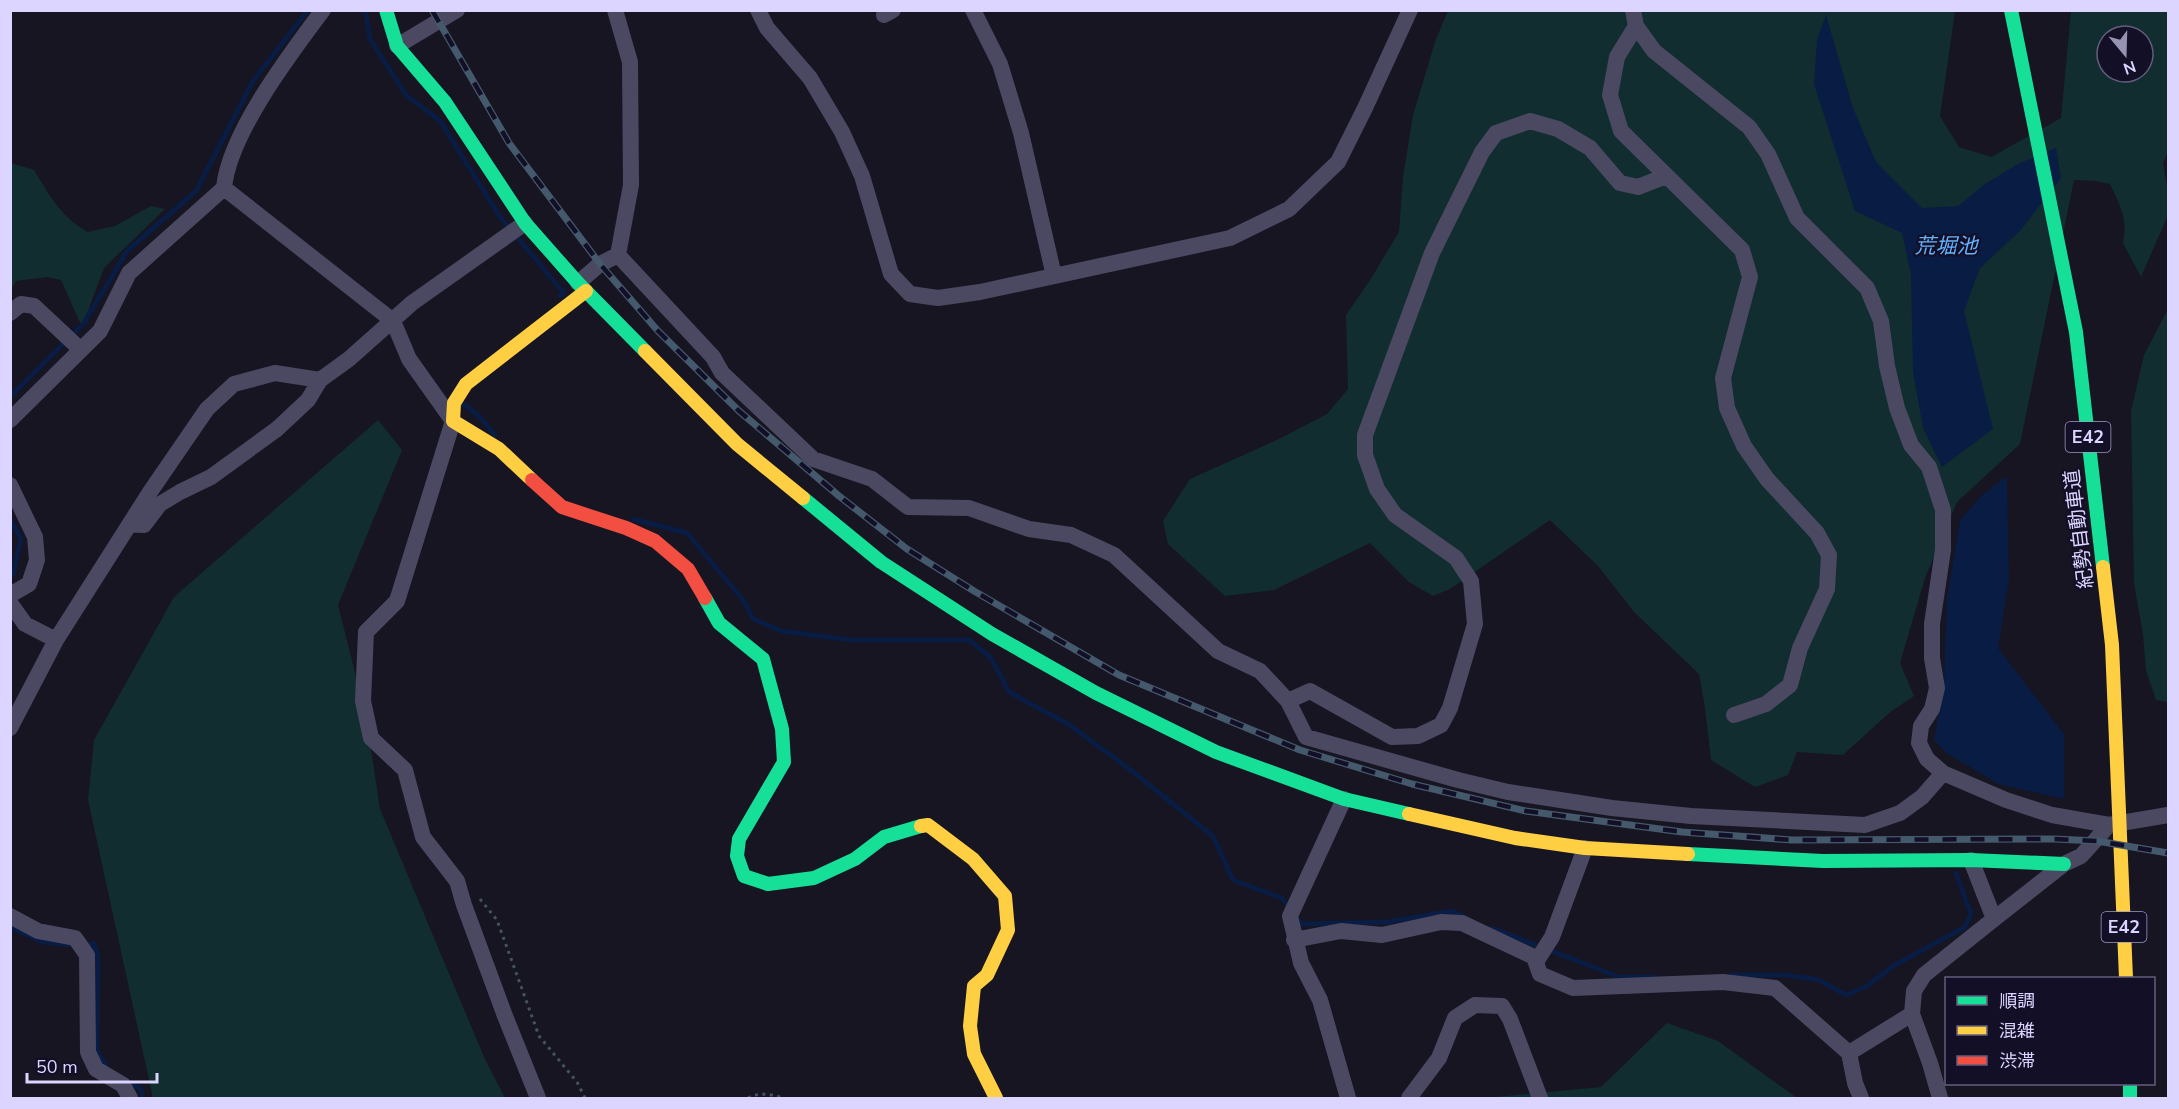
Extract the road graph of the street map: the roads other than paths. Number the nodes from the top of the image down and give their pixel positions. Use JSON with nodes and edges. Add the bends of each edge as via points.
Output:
{"nodes":[{"id":1,"x":386,"y":10,"type":"edge"},
{"id":2,"x":457,"y":10,"type":"edge"},
{"id":3,"x":615,"y":10,"type":"edge"},
{"id":4,"x":758,"y":10,"type":"edge"},
{"id":5,"x":973,"y":10,"type":"edge"},
{"id":6,"x":1410,"y":10,"type":"edge"},
{"id":7,"x":2011,"y":10,"type":"edge"},
{"id":8,"x":320,"y":11,"type":"edge"},
{"id":9,"x":1635,"y":18,"type":"edge"},
{"id":10,"x":397,"y":46,"type":"junction"},
{"id":11,"x":1666,"y":176,"type":"junction"},
{"id":12,"x":224,"y":188,"type":"junction"},
{"id":13,"x":525,"y":223,"type":"junction"},
{"id":14,"x":618,"y":255,"type":"junction"},
{"id":15,"x":1054,"y":276,"type":"junction"},
{"id":16,"x":582,"y":287,"type":"junction"},
{"id":17,"x":10,"y":313,"type":"edge"},
{"id":18,"x":393,"y":321,"type":"junction"},
{"id":19,"x":81,"y":350,"type":"junction"},
{"id":20,"x":320,"y":380,"type":"junction"},
{"id":21,"x":10,"y":420,"type":"edge"},
{"id":22,"x":453,"y":421,"type":"junction"},
{"id":23,"x":10,"y":485,"type":"edge"},
{"id":24,"x":130,"y":524,"type":"junction"},
{"id":25,"x":10,"y":595,"type":"edge"},
{"id":26,"x":10,"y":603,"type":"edge"},
{"id":27,"x":56,"y":640,"type":"junction"},
{"id":28,"x":1288,"y":701,"type":"junction"},
{"id":29,"x":1734,"y":715,"type":"dead end"},
{"id":30,"x":10,"y":728,"type":"edge"},
{"id":31,"x":1943,"y":773,"type":"junction"},
{"id":32,"x":1344,"y":800,"type":"junction"},
{"id":33,"x":2169,"y":815,"type":"edge"},
{"id":34,"x":2109,"y":825,"type":"junction"},
{"id":35,"x":1585,"y":848,"type":"junction"},
{"id":36,"x":1971,"y":860,"type":"junction"},
{"id":37,"x":2064,"y":864,"type":"junction"},
{"id":38,"x":10,"y":916,"type":"edge"},
{"id":39,"x":1994,"y":919,"type":"junction"},
{"id":40,"x":1294,"y":940,"type":"junction"},
{"id":41,"x":1536,"y":962,"type":"junction"},
{"id":42,"x":2126,"y":977,"type":"edge"},
{"id":43,"x":1912,"y":1014,"type":"junction"},
{"id":44,"x":1849,"y":1053,"type":"junction"},
{"id":45,"x":130,"y":1098,"type":"edge"},
{"id":46,"x":538,"y":1098,"type":"edge"},
{"id":47,"x":996,"y":1098,"type":"edge"},
{"id":48,"x":1348,"y":1098,"type":"edge"},
{"id":49,"x":1409,"y":1098,"type":"edge"},
{"id":50,"x":1540,"y":1098,"type":"edge"},
{"id":51,"x":1861,"y":1098,"type":"edge"},
{"id":52,"x":1940,"y":1098,"type":"edge"}],
"edges":[{"from":1,"to":10,"type":"main road"},
{"from":2,"to":10,"type":"street"},
{"from":3,"to":14,"type":"street","via":[[630,62],[631,184]]},
{"from":4,"to":15,"type":"street","via":[[767,28],[810,78],[842,132],[862,176],[891,274],[910,294],[938,298]]},
{"from":5,"to":15,"type":"street","via":[[1000,64],[1018,123]]},
{"from":6,"to":15,"type":"street","via":[[1338,162],[1289,209],[1230,238]]},
{"from":7,"to":42,"type":"main road","name":"紀勢自動車道","number":"E42","via":[[2076,332],[2112,645]]},
{"from":8,"to":12,"type":"street","via":[[243,131],[225,172]]},
{"from":9,"to":11,"type":"street","via":[[1617,57],[1610,95],[1621,131]]},
{"from":9,"to":31,"type":"street","via":[[1654,51],[1749,127],[1768,154],[1797,218],[1867,288],[1881,321],[1897,408],[1911,446],[1929,467],[1942,510],[1943,550],[1932,624],[1937,688],[1932,709],[1921,726],[1919,743],[1926,759]]},
{"from":10,"to":13,"type":"main road","via":[[445,102]]},
{"from":11,"to":28,"type":"street","via":[[1638,187],[1620,183],[1590,148],[1557,129],[1530,121],[1496,133],[1482,152],[1432,254],[1365,435],[1365,455],[1377,489],[1395,516],[1456,558],[1471,581],[1475,624],[1450,708],[1441,725],[1434,729],[1418,736],[1392,737],[1310,692]]},
{"from":11,"to":29,"type":"street","via":[[1742,250],[1750,277],[1723,378],[1726,408],[1744,446],[1767,479],[1817,533],[1829,555],[1827,589],[1800,648],[1790,685],[1766,704]]},
{"from":12,"to":18,"type":"street"},
{"from":12,"to":19,"type":"street","via":[[129,273],[100,331]]},
{"from":13,"to":16,"type":"main road"},
{"from":13,"to":18,"type":"street","via":[[412,303]]},
{"from":14,"to":16,"type":"street","via":[[600,264]]},
{"from":14,"to":28,"type":"street","via":[[713,357],[722,374],[813,459],[872,479],[909,507],[969,508],[1029,529],[1071,535],[1114,555],[1218,651],[1260,671]]},
{"from":16,"to":22,"type":"main road","via":[[466,384],[454,403]]},
{"from":16,"to":32,"type":"main road","via":[[737,444],[881,562],[992,634],[1096,693],[1216,752]]},
{"from":17,"to":19,"type":"street","via":[[21,304],[34,306]]},
{"from":18,"to":20,"type":"street"},
{"from":18,"to":22,"type":"street","via":[[409,359]]},
{"from":19,"to":21,"type":"street"},
{"from":20,"to":24,"type":"street","via":[[308,400],[277,429],[211,477],[160,504],[144,525]]},
{"from":20,"to":24,"type":"street","via":[[275,373],[234,384],[207,410]]},
{"from":22,"to":46,"type":"street","via":[[397,601],[366,632],[363,701],[371,738],[405,770],[423,837],[457,881]]},
{"from":22,"to":47,"type":"main road","via":[[499,450],[562,507],[655,541],[688,569],[719,623],[763,659],[782,729],[784,762],[739,839],[737,856],[744,876],[768,884],[814,878],[855,859],[884,837],[928,825],[973,859],[1005,896],[1008,930],[987,975],[974,986],[969,1026],[974,1054]]},
{"from":23,"to":25,"type":"street","via":[[34,537],[37,560],[29,584]]},
{"from":24,"to":27,"type":"street"},
{"from":26,"to":27,"type":"street","via":[[25,624]]},
{"from":27,"to":30,"type":"street"},
{"from":28,"to":31,"type":"street","via":[[1306,737],[1509,792],[1612,808],[1865,825],[1900,813],[1922,797]]},
{"from":31,"to":34,"type":"street","via":[[2052,815]]},
{"from":32,"to":35,"type":"main road","via":[[1515,838]]},
{"from":32,"to":40,"type":"street","via":[[1290,916]]},
{"from":33,"to":34,"type":"street"},
{"from":34,"to":37,"type":"street","via":[[2081,856]]},
{"from":35,"to":36,"type":"main road","via":[[1823,861]]},
{"from":35,"to":41,"type":"street","via":[[1552,937]]},
{"from":36,"to":37,"type":"main road"},
{"from":36,"to":39,"type":"street"},
{"from":37,"to":39,"type":"street"},
{"from":38,"to":45,"type":"street","via":[[38,931],[75,938],[87,955],[88,1052],[96,1069],[123,1085]]},
{"from":39,"to":43,"type":"street","via":[[1924,975],[1914,991]]},
{"from":40,"to":41,"type":"street","via":[[1341,932],[1382,935],[1441,922],[1462,923],[1534,957]]},
{"from":40,"to":48,"type":"street","via":[[1320,999]]},
{"from":41,"to":44,"type":"street","via":[[1540,974],[1574,988],[1723,982],[1775,988]]},
{"from":43,"to":44,"type":"street"},
{"from":43,"to":52,"type":"street"},
{"from":44,"to":51,"type":"street"},
{"from":49,"to":50,"type":"street","via":[[1438,1058],[1455,1018],[1475,1005],[1502,1006]]}]}
